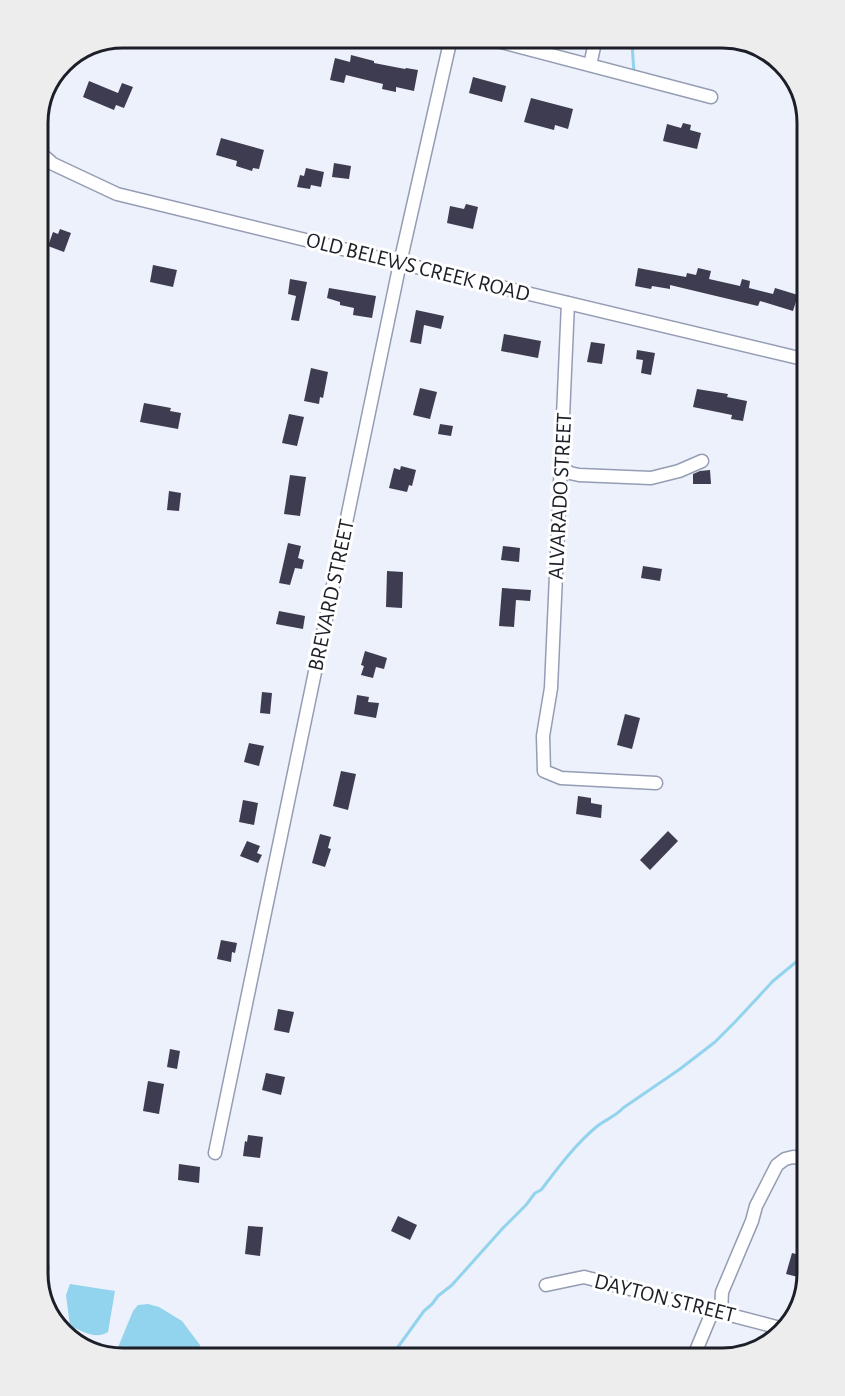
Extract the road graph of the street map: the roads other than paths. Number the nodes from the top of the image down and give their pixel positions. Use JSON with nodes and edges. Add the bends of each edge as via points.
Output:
{"nodes":[{"id":1,"x":449,"y":48,"type":"edge"},
{"id":2,"x":525,"y":48,"type":"edge"},
{"id":3,"x":594,"y":48,"type":"edge"},
{"id":4,"x":590,"y":65,"type":"junction"},
{"id":5,"x":711,"y":98,"type":"dead end"},
{"id":6,"x":48,"y":160,"type":"edge"},
{"id":7,"x":400,"y":263,"type":"junction"},
{"id":8,"x":568,"y":303,"type":"junction"},
{"id":9,"x":797,"y":358,"type":"edge"},
{"id":10,"x":702,"y":461,"type":"dead end"},
{"id":11,"x":561,"y":467,"type":"junction"},
{"id":12,"x":656,"y":783,"type":"dead end"},
{"id":13,"x":215,"y":1153,"type":"dead end"},
{"id":14,"x":797,"y":1158,"type":"edge"},
{"id":15,"x":546,"y":1285,"type":"dead end"},
{"id":16,"x":717,"y":1311,"type":"junction"},
{"id":17,"x":774,"y":1326,"type":"edge"},
{"id":18,"x":698,"y":1348,"type":"edge"}],
"edges":[{"from":1,"to":7,"type":"street","name":"BREVARD STREET"},
{"from":2,"to":4,"type":"street"},
{"from":3,"to":4,"type":"street"},
{"from":4,"to":5,"type":"street"},
{"from":6,"to":7,"type":"street","name":"OLD BELEWS CREEK ROAD","via":[[117,194]]},
{"from":7,"to":8,"type":"street","name":"OLD BELEWS CREEK ROAD"},
{"from":7,"to":13,"type":"street","name":"BREVARD STREET"},
{"from":8,"to":9,"type":"street","name":"OLD BELEWS CREEK ROAD"},
{"from":8,"to":11,"type":"street","name":"ALVARADO STREET"},
{"from":10,"to":11,"type":"street","via":[[651,478],[579,475]]},
{"from":11,"to":12,"type":"street","name":"ALVARADO STREET","via":[[544,771],[561,778]]},
{"from":14,"to":16,"type":"street","via":[[784,1159],[777,1166],[756,1206]]},
{"from":15,"to":16,"type":"street","name":"DAYTON STREET","via":[[584,1277]]},
{"from":16,"to":17,"type":"street","name":"DAYTON STREET"},
{"from":16,"to":18,"type":"street"}]}
